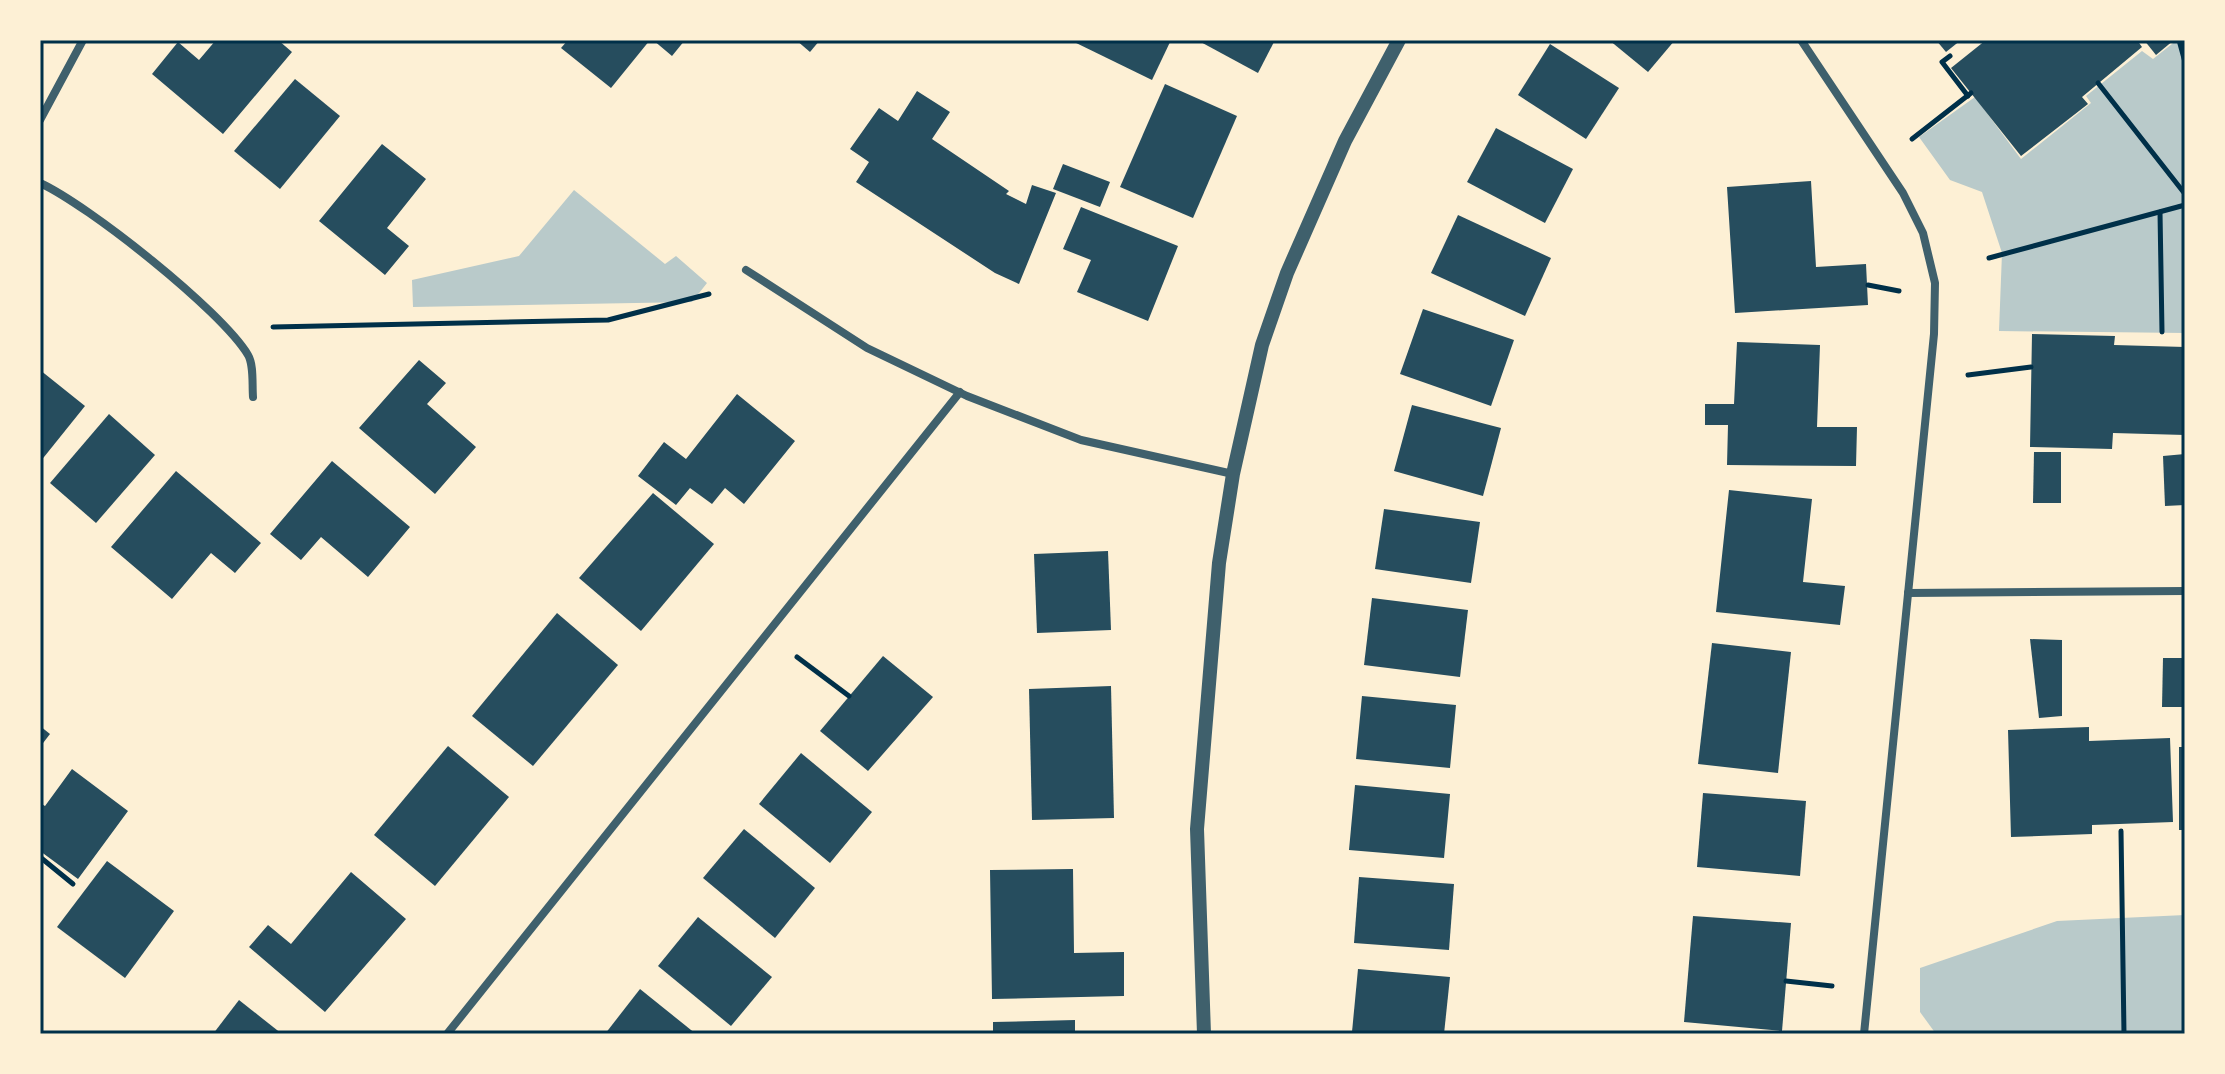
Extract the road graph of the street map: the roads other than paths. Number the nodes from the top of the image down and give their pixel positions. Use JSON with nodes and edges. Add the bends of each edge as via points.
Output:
{"nodes":[{"id":1,"x":83,"y":40,"type":"edge"},
{"id":2,"x":1399,"y":40,"type":"edge"},
{"id":3,"x":1801,"y":40,"type":"edge"},
{"id":4,"x":40,"y":120,"type":"edge"},
{"id":5,"x":40,"y":183,"type":"edge"},
{"id":6,"x":746,"y":270,"type":"dead end"},
{"id":7,"x":960,"y":392,"type":"junction"},
{"id":8,"x":253,"y":397,"type":"dead end"},
{"id":9,"x":1233,"y":474,"type":"junction"},
{"id":10,"x":2185,"y":591,"type":"edge"},
{"id":11,"x":1908,"y":593,"type":"junction"},
{"id":12,"x":447,"y":1034,"type":"edge"},
{"id":13,"x":1204,"y":1034,"type":"edge"},
{"id":14,"x":1864,"y":1034,"type":"edge"}],
"edges":[{"from":1,"to":4,"type":"street"},
{"from":2,"to":9,"type":"street","via":[[1345,141],[1287,273],[1262,345]]},
{"from":3,"to":11,"type":"street","via":[[1903,193],[1923,233],[1935,283]]},
{"from":5,"to":8,"type":"street","via":[[138,251],[228,328],[250,358]]},
{"from":6,"to":7,"type":"street","via":[[867,348]]},
{"from":7,"to":9,"type":"street","via":[[1081,440]]},
{"from":7,"to":12,"type":"street"},
{"from":9,"to":13,"type":"street","via":[[1219,563],[1197,829]]},
{"from":10,"to":11,"type":"street"},
{"from":11,"to":14,"type":"street"}]}
